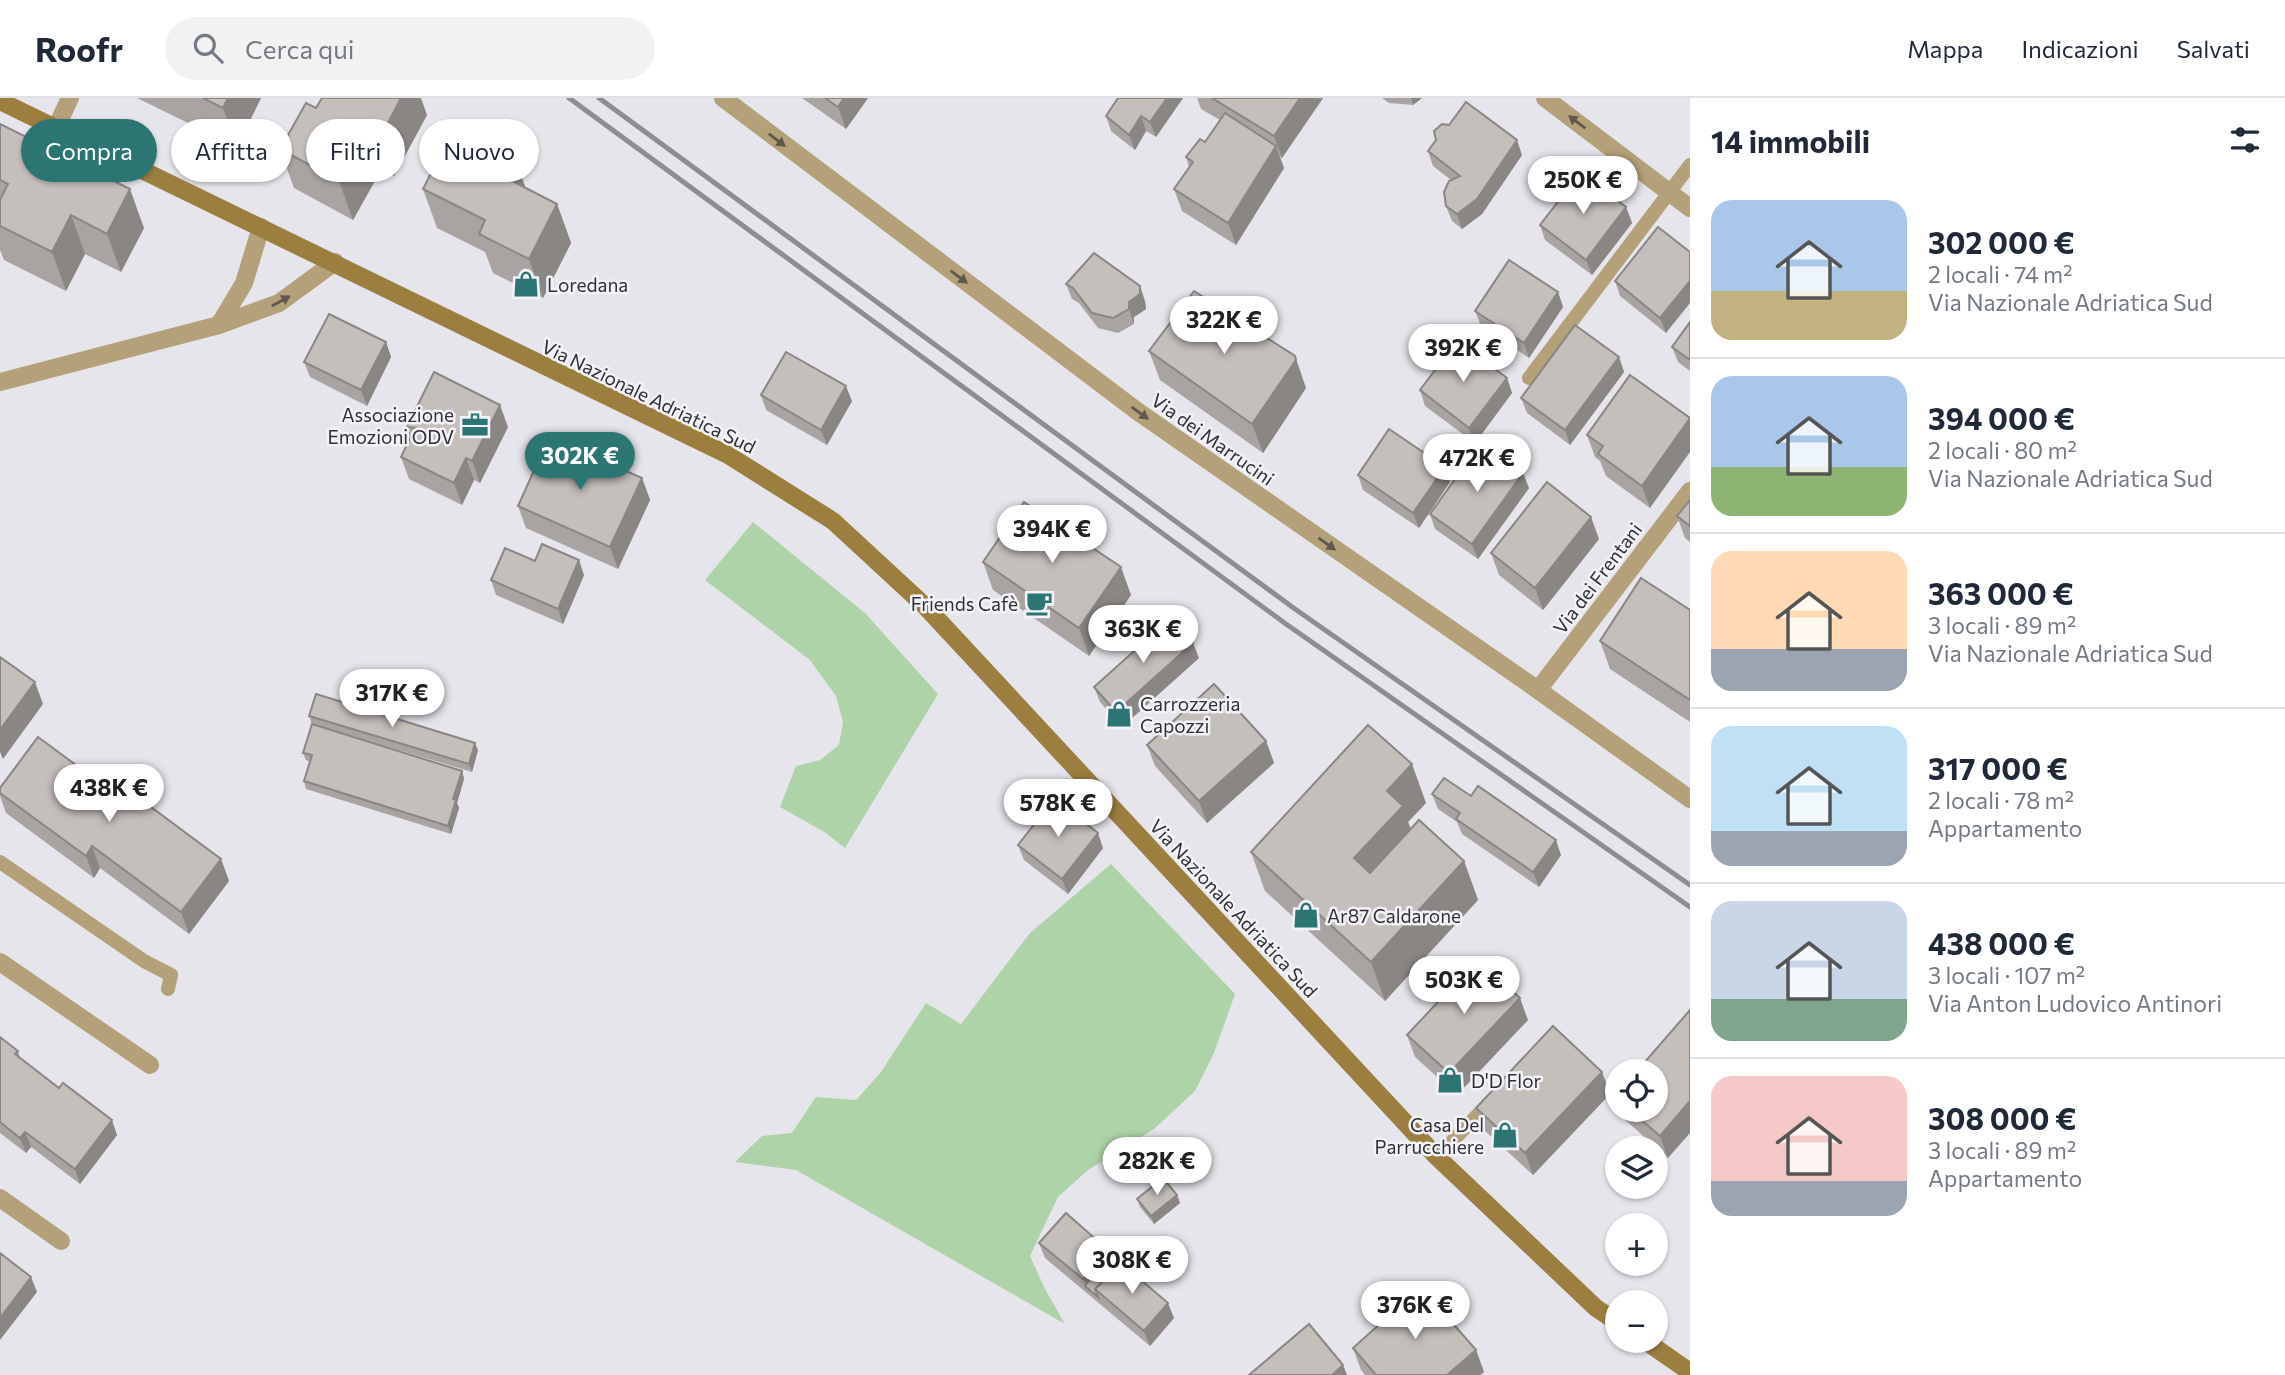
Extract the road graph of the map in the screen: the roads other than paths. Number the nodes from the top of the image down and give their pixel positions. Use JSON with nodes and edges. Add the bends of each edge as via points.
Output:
{"nodes":[{"id":1,"x":71,"y":98,"type":"edge"},
{"id":2,"x":723,"y":98,"type":"edge"},
{"id":3,"x":1545,"y":98,"type":"edge"},
{"id":4,"x":0,"y":101,"type":"edge"},
{"id":5,"x":37,"y":119,"type":"edge"},
{"id":6,"x":60,"y":119,"type":"edge"},
{"id":7,"x":1690,"y":166,"type":"edge"},
{"id":8,"x":157,"y":177,"type":"edge"},
{"id":9,"x":1671,"y":193,"type":"junction"},
{"id":10,"x":1690,"y":208,"type":"edge"},
{"id":11,"x":261,"y":227,"type":"junction"},
{"id":12,"x":335,"y":262,"type":"junction"},
{"id":13,"x":219,"y":325,"type":"junction"},
{"id":14,"x":1529,"y":378,"type":"dead end"},
{"id":15,"x":0,"y":382,"type":"edge"},
{"id":16,"x":1690,"y":491,"type":"edge"},
{"id":17,"x":1538,"y":690,"type":"junction"},
{"id":18,"x":1690,"y":799,"type":"edge"},
{"id":19,"x":0,"y":862,"type":"edge"},
{"id":20,"x":0,"y":962,"type":"edge"},
{"id":21,"x":168,"y":989,"type":"dead end"},
{"id":22,"x":150,"y":1065,"type":"dead end"},
{"id":23,"x":1504,"y":1087,"type":"edge"},
{"id":24,"x":1437,"y":1157,"type":"junction"},
{"id":25,"x":0,"y":1198,"type":"edge"},
{"id":26,"x":61,"y":1241,"type":"dead end"},
{"id":27,"x":1605,"y":1314,"type":"edge"},
{"id":28,"x":1663,"y":1353,"type":"edge"},
{"id":29,"x":1690,"y":1372,"type":"edge"}],
"edges":[{"from":1,"to":6,"type":"street"},
{"from":2,"to":17,"type":"street","name":"Via dei Marrucini","one_way":true,"via":[[1137,411]]},
{"from":9,"to":3,"type":"street","one_way":true},
{"from":4,"to":5,"type":"main road","name":"Via Nazionale Adriatica Sud"},
{"from":7,"to":9,"type":"lane"},
{"from":8,"to":11,"type":"main road","name":"Via Nazionale Adriatica Sud"},
{"from":9,"to":10,"type":"street"},
{"from":9,"to":14,"type":"lane"},
{"from":11,"to":12,"type":"main road","name":"Via Nazionale Adriatica Sud"},
{"from":11,"to":13,"type":"street","via":[[244,283]]},
{"from":13,"to":12,"type":"street","one_way":true,"via":[[279,303]]},
{"from":12,"to":24,"type":"main road","name":"Via Nazionale Adriatica Sud","via":[[728,455],[833,521],[925,607]]},
{"from":13,"to":15,"type":"street"},
{"from":16,"to":17,"type":"street","name":"Via dei Frentani"},
{"from":17,"to":18,"type":"street","name":"Via dei Marrucini"},
{"from":19,"to":21,"type":"lane","via":[[171,975]]},
{"from":20,"to":22,"type":"street"},
{"from":23,"to":24,"type":"lane"},
{"from":24,"to":27,"type":"main road","name":"Via Nazionale Adriatica Sud"},
{"from":25,"to":26,"type":"street"},
{"from":28,"to":29,"type":"main road"}]}
